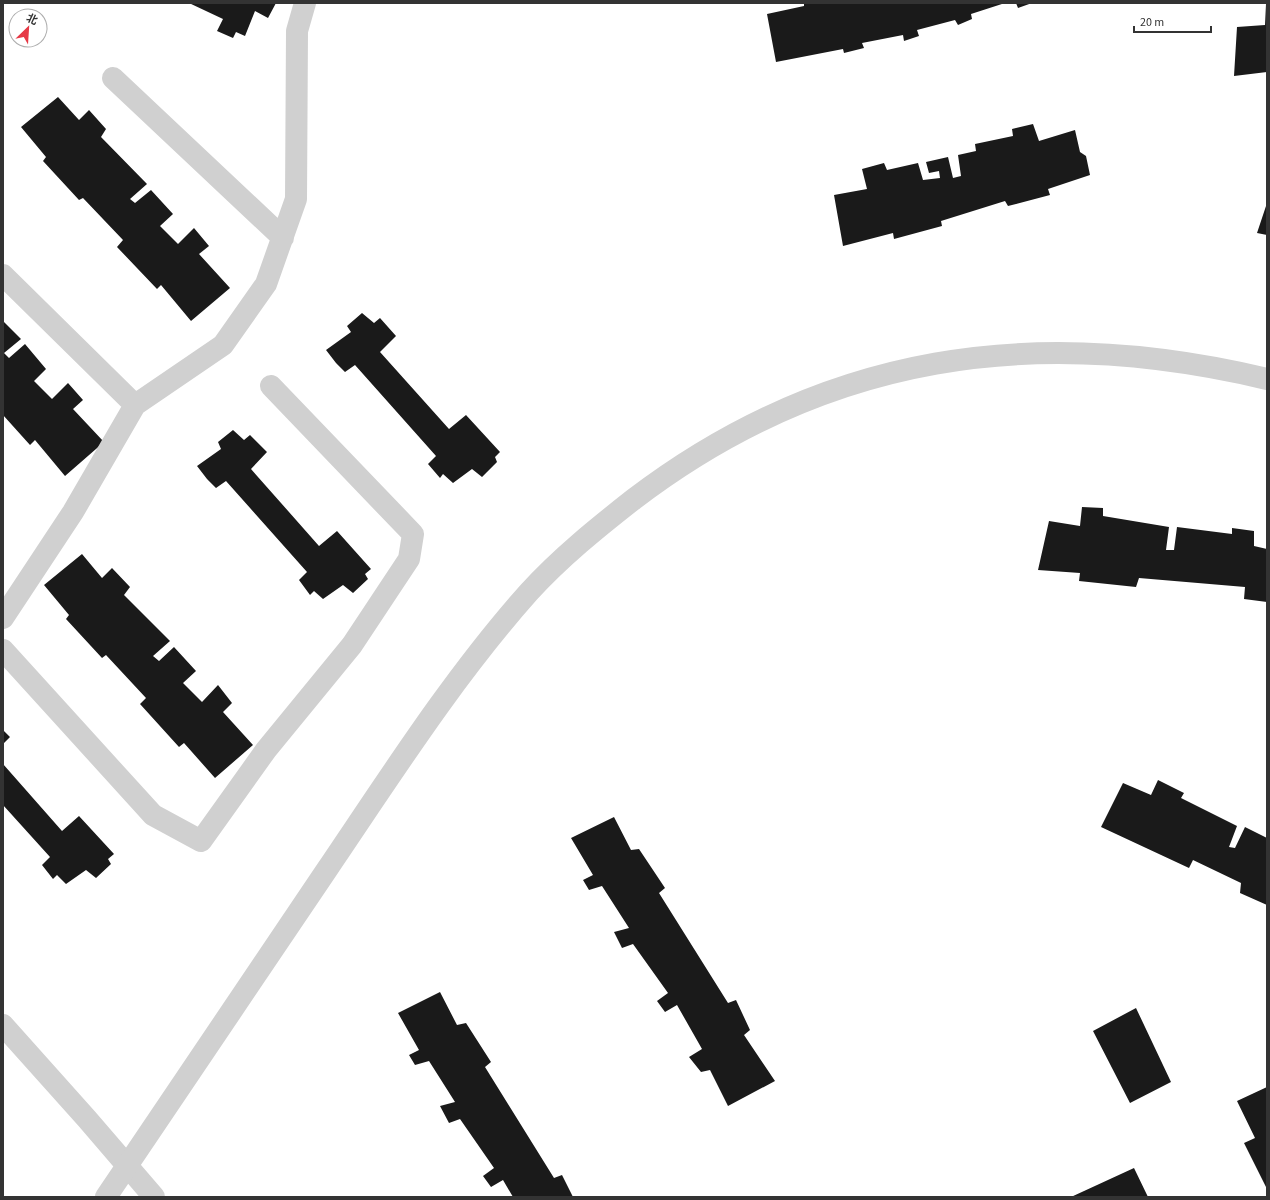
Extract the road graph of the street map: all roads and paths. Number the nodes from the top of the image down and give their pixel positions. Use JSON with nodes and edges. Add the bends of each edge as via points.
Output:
{"nodes":[{"id":1,"x":305,"y":3,"type":"edge"},
{"id":2,"x":113,"y":78,"type":"dead end"},
{"id":3,"x":283,"y":238,"type":"junction"},
{"id":4,"x":3,"y":275,"type":"edge"},
{"id":5,"x":1267,"y":379,"type":"edge"},
{"id":6,"x":271,"y":386,"type":"dead end"},
{"id":7,"x":135,"y":405,"type":"junction"},
{"id":8,"x":3,"y":618,"type":"edge"},
{"id":9,"x":3,"y":650,"type":"edge"},
{"id":10,"x":3,"y":1025,"type":"edge"},
{"id":11,"x":128,"y":1165,"type":"junction"},
{"id":12,"x":106,"y":1197,"type":"edge"},
{"id":13,"x":154,"y":1197,"type":"edge"}],
"edges":[{"from":1,"to":3,"type":"street","via":[[297,31],[296,199]]},
{"from":2,"to":3,"type":"street"},
{"from":3,"to":7,"type":"street","via":[[266,284],[223,345]]},
{"from":4,"to":7,"type":"street"},
{"from":5,"to":11,"type":"street","via":[[1191,363],[1091,353],[1039,352],[933,363],[839,389],[770,416],[715,445],[659,480],[596,528],[566,555],[530,591],[488,642],[363,815]]},
{"from":6,"to":9,"type":"street","via":[[413,534],[409,558],[352,645],[266,750],[201,841],[153,816]]},
{"from":7,"to":8,"type":"street","via":[[73,512]]},
{"from":10,"to":11,"type":"street"},
{"from":11,"to":12,"type":"street"},
{"from":11,"to":13,"type":"street"}]}
